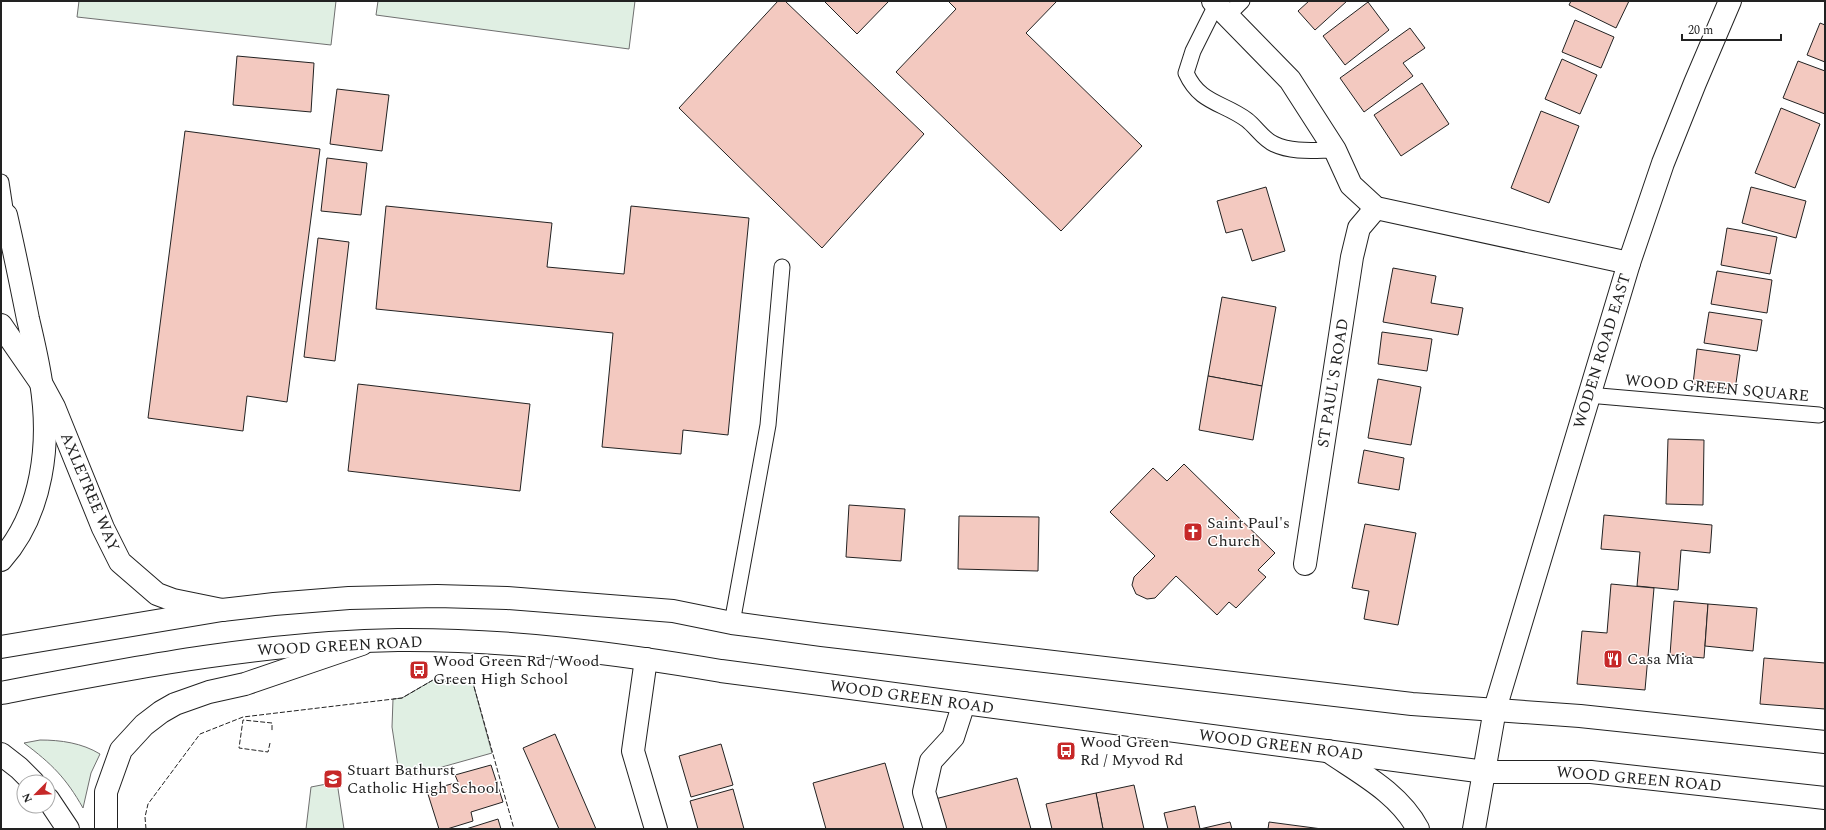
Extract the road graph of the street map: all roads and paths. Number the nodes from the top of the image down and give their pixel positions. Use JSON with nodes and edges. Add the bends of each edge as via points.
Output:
{"nodes":[{"id":1,"x":1730,"y":1,"type":"edge"},
{"id":2,"x":1224,"y":6,"type":"edge"},
{"id":3,"x":1335,"y":150,"type":"junction"},
{"id":4,"x":1,"y":182,"type":"edge"},
{"id":5,"x":1376,"y":208,"type":"junction"},
{"id":6,"x":4,"y":216,"type":"edge"},
{"id":7,"x":1629,"y":263,"type":"junction"},
{"id":8,"x":782,"y":267,"type":"dead end"},
{"id":9,"x":1,"y":324,"type":"edge"},
{"id":10,"x":42,"y":383,"type":"junction"},
{"id":11,"x":1588,"y":395,"type":"junction"},
{"id":12,"x":1819,"y":415,"type":"dead end"},
{"id":13,"x":1,"y":560,"type":"edge"},
{"id":14,"x":1306,"y":564,"type":"dead end"},
{"id":15,"x":222,"y":610,"type":"junction"},
{"id":16,"x":732,"y":623,"type":"junction"},
{"id":17,"x":370,"y":641,"type":"junction"},
{"id":18,"x":1,"y":648,"type":"edge"},
{"id":19,"x":646,"y":658,"type":"junction"},
{"id":20,"x":1,"y":694,"type":"edge"},
{"id":21,"x":964,"y":703,"type":"junction"},
{"id":22,"x":1495,"y":709,"type":"junction"},
{"id":23,"x":1825,"y":742,"type":"edge"},
{"id":24,"x":1328,"y":751,"type":"junction"},
{"id":25,"x":1,"y":754,"type":"edge"},
{"id":26,"x":1485,"y":772,"type":"junction"},
{"id":27,"x":25,"y":774,"type":"edge"},
{"id":28,"x":1825,"y":798,"type":"edge"},
{"id":29,"x":56,"y":811,"type":"edge"},
{"id":30,"x":68,"y":829,"type":"edge"},
{"id":31,"x":106,"y":829,"type":"edge"},
{"id":32,"x":656,"y":829,"type":"edge"},
{"id":33,"x":935,"y":829,"type":"edge"},
{"id":34,"x":1418,"y":829,"type":"edge"},
{"id":35,"x":1474,"y":829,"type":"edge"}],
"edges":[{"from":1,"to":7,"type":"main road","name":"WODEN ROAD EAST","via":[[1663,163]]},
{"from":2,"to":3,"type":"main road","via":[[1290,80]]},
{"from":2,"to":3,"type":"lane","via":[[1193,51],[1186,73],[1192,86],[1208,100],[1238,113],[1273,144],[1292,150]]},
{"from":3,"to":5,"type":"main road","via":[[1351,185]]},
{"from":4,"to":6,"type":"lane","name":"AXLETREE WAY"},
{"from":5,"to":7,"type":"main road"},
{"from":5,"to":14,"type":"main road","name":"ST PAUL'S ROAD","via":[[1359,228],[1352,257]]},
{"from":6,"to":10,"type":"main road","name":"AXLETREE WAY"},
{"from":7,"to":11,"type":"main road","name":"WODEN ROAD EAST"},
{"from":8,"to":16,"type":"lane","via":[[768,425]]},
{"from":9,"to":10,"type":"main road","name":"AXLETREE WAY"},
{"from":10,"to":13,"type":"main road","name":"AXLETREE WAY","via":[[43,464],[39,485],[30,512],[12,548]]},
{"from":10,"to":15,"type":"main road","name":"AXLETREE WAY","via":[[75,456],[103,528],[120,562],[157,594],[173,600]]},
{"from":11,"to":12,"type":"lane","name":"WOOD GREEN SQUARE"},
{"from":11,"to":22,"type":"main road","name":"WODEN ROAD EAST"},
{"from":15,"to":16,"type":"main road","via":[[349,598],[437,596],[507,598],[674,611]]},
{"from":15,"to":18,"type":"main road"},
{"from":16,"to":22,"type":"main road","via":[[1412,704]]},
{"from":17,"to":19,"type":"main road","name":"WOOD GREEN ROAD","via":[[427,640],[511,645]]},
{"from":17,"to":20,"type":"main road","name":"WOOD GREEN ROAD","via":[[212,655]]},
{"from":17,"to":31,"type":"main road","via":[[244,684],[209,692],[161,712],[144,725],[121,750],[106,792]]},
{"from":19,"to":21,"type":"main road","name":"WOOD GREEN ROAD","via":[[721,671]]},
{"from":19,"to":32,"type":"main road","via":[[633,751]]},
{"from":21,"to":24,"type":"main road","name":"WOOD GREEN ROAD"},
{"from":21,"to":33,"type":"main road","via":[[953,736],[931,761],[924,792]]},
{"from":22,"to":23,"type":"main road"},
{"from":22,"to":26,"type":"main road","name":"WODEN ROAD EAST"},
{"from":24,"to":26,"type":"main road","name":"WOOD GREEN ROAD"},
{"from":24,"to":34,"type":"main road","via":[[1385,790],[1413,818]]},
{"from":25,"to":27,"type":"main road"},
{"from":26,"to":28,"type":"main road","name":"WOOD GREEN ROAD","via":[[1591,772]]},
{"from":26,"to":35,"type":"main road","name":"WODEN ROAD EAST"},
{"from":29,"to":30,"type":"main road"}]}
